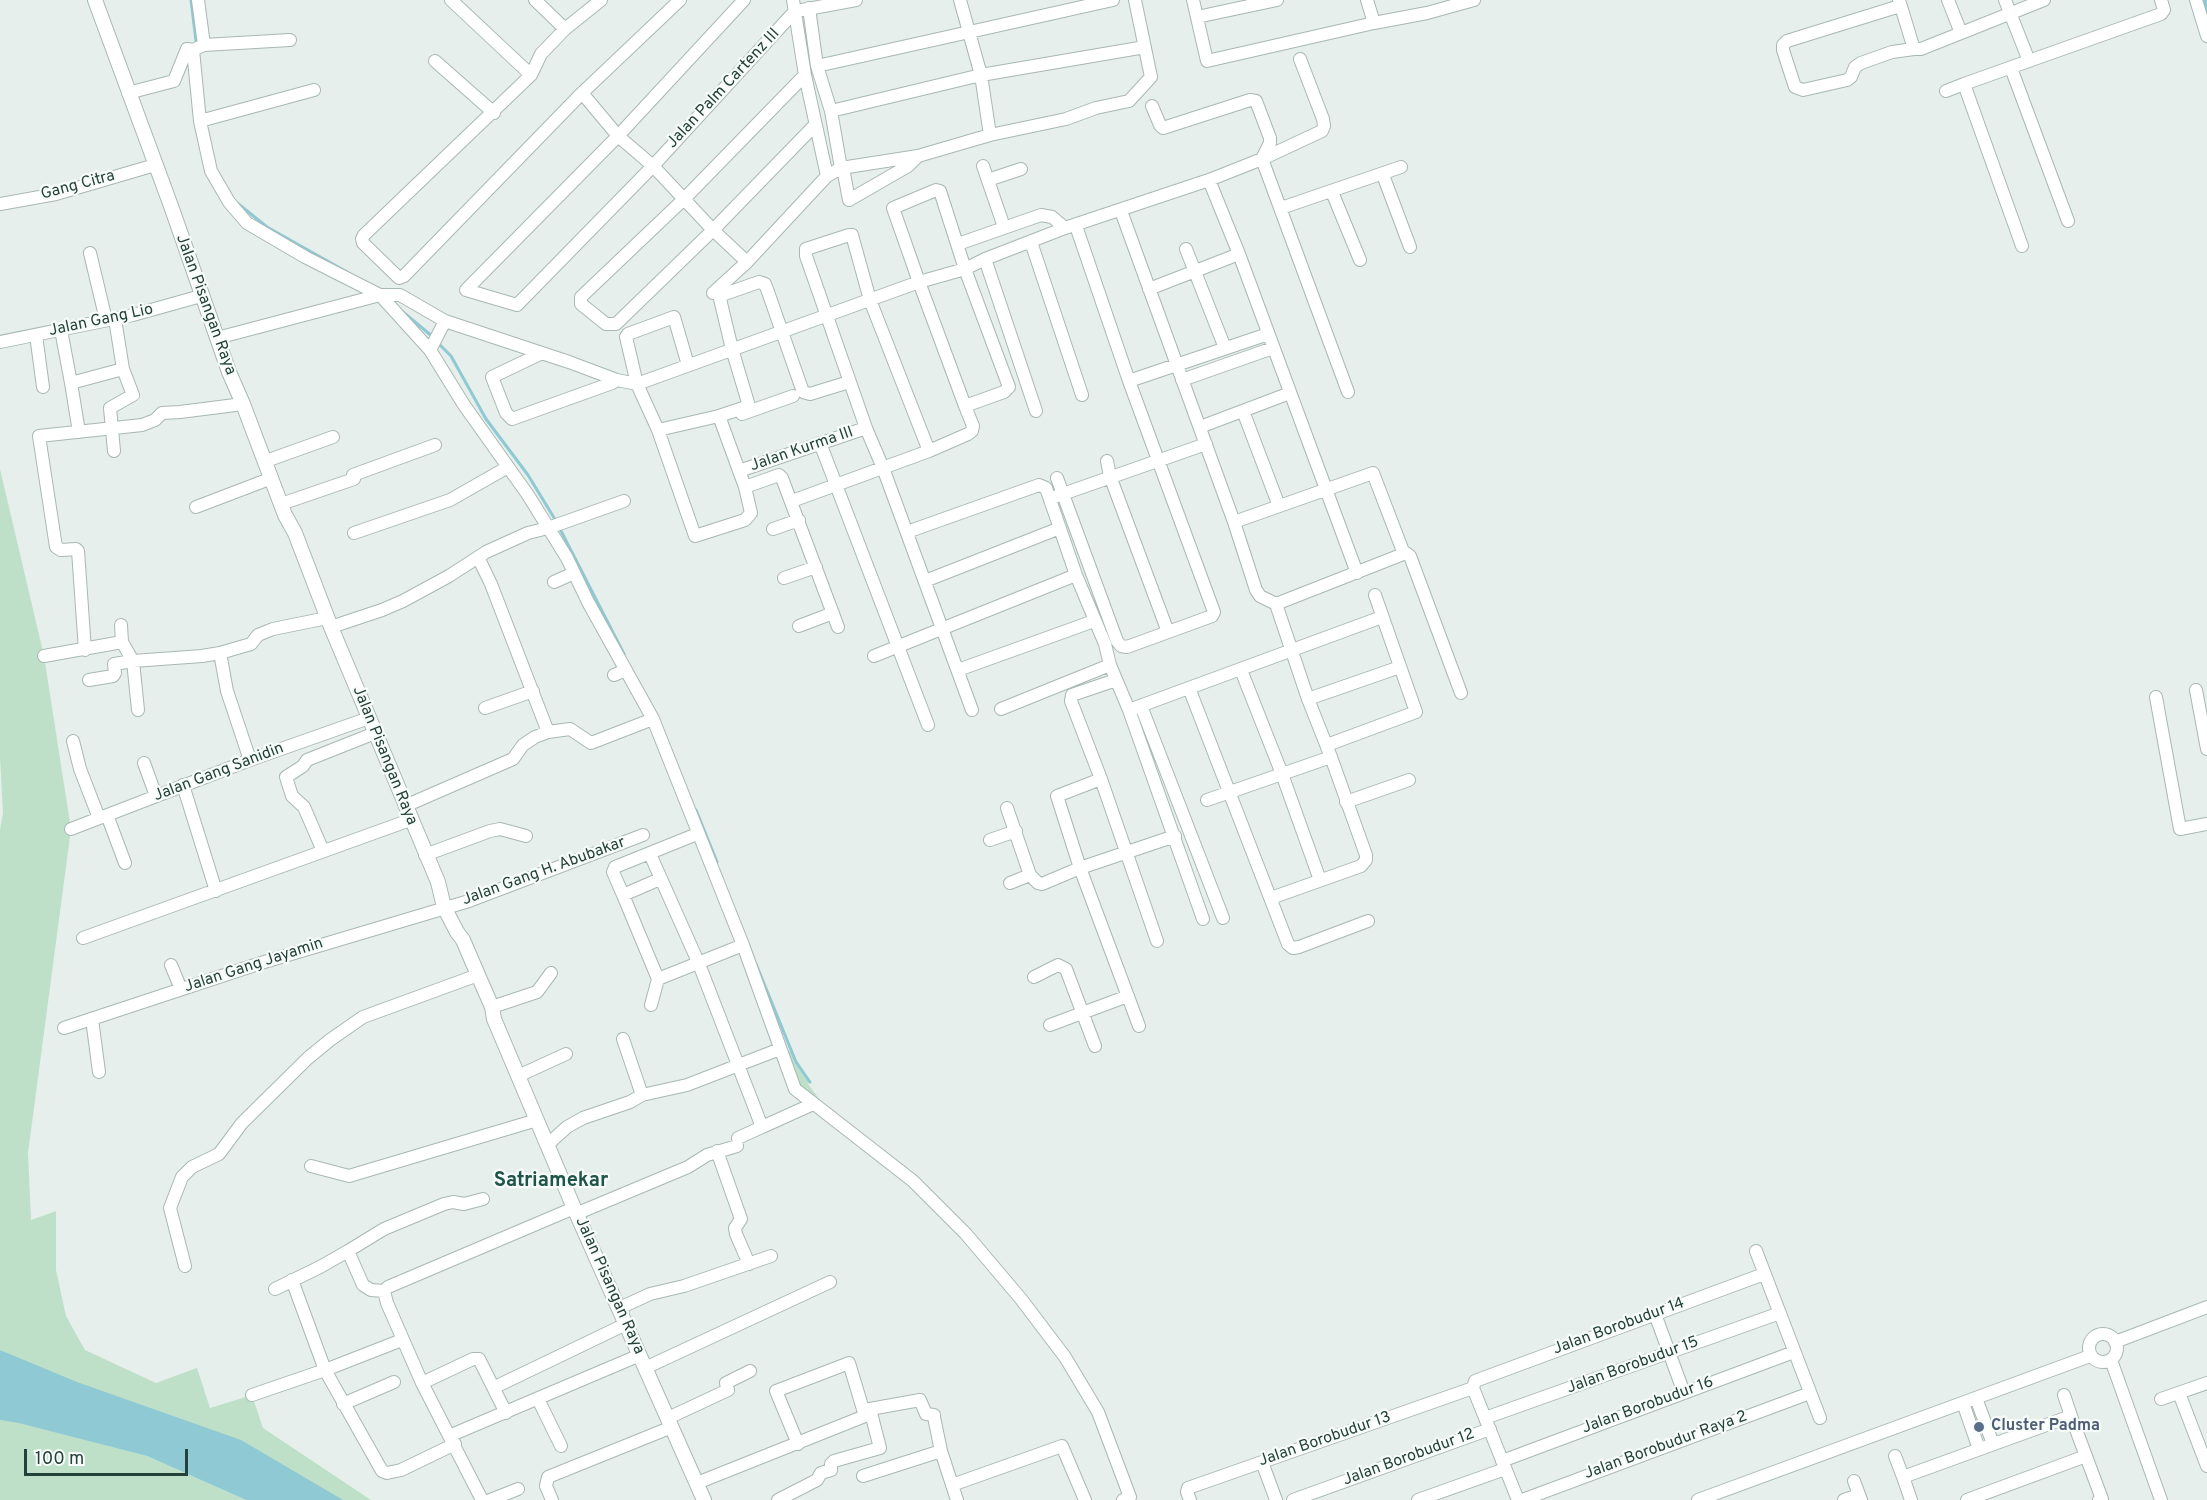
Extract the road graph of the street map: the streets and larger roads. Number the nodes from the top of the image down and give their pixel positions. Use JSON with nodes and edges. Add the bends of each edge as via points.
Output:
{"nodes":[{"id":1,"x":95,"y":0,"type":"edge"},
{"id":2,"x":198,"y":0,"type":"edge"},
{"id":3,"x":451,"y":0,"type":"edge"},
{"id":4,"x":535,"y":0,"type":"edge"},
{"id":5,"x":601,"y":0,"type":"edge"},
{"id":6,"x":680,"y":0,"type":"edge"},
{"id":7,"x":744,"y":0,"type":"edge"},
{"id":8,"x":856,"y":0,"type":"edge"},
{"id":9,"x":960,"y":0,"type":"edge"},
{"id":10,"x":1113,"y":0,"type":"edge"},
{"id":11,"x":1136,"y":0,"type":"edge"},
{"id":12,"x":1193,"y":0,"type":"edge"},
{"id":13,"x":1277,"y":0,"type":"edge"},
{"id":14,"x":1367,"y":0,"type":"edge"},
{"id":15,"x":1474,"y":0,"type":"edge"},
{"id":16,"x":1948,"y":0,"type":"edge"},
{"id":17,"x":2006,"y":0,"type":"edge"},
{"id":18,"x":2044,"y":0,"type":"edge"},
{"id":19,"x":2161,"y":0,"type":"edge"},
{"id":20,"x":2196,"y":0,"type":"edge"},
{"id":21,"x":1900,"y":3,"type":"edge"},
{"id":22,"x":794,"y":6,"type":"edge"},
{"id":23,"x":809,"y":8,"type":"junction"},
{"id":24,"x":2010,"y":13,"type":"junction"},
{"id":25,"x":1197,"y":17,"type":"junction"},
{"id":26,"x":1374,"y":23,"type":"junction"},
{"id":27,"x":566,"y":29,"type":"junction"},
{"id":28,"x":968,"y":32,"type":"junction"},
{"id":29,"x":1961,"y":33,"type":"junction"},
{"id":30,"x":2207,"y":36,"type":"edge"},
{"id":31,"x":290,"y":40,"type":"dead end"},
{"id":32,"x":1145,"y":47,"type":"junction"},
{"id":33,"x":199,"y":48,"type":"junction"},
{"id":34,"x":1914,"y":49,"type":"junction"},
{"id":35,"x":1300,"y":59,"type":"dead end"},
{"id":36,"x":435,"y":61,"type":"dead end"},
{"id":37,"x":2029,"y":61,"type":"junction"},
{"id":38,"x":817,"y":66,"type":"junction"},
{"id":39,"x":2011,"y":68,"type":"junction"},
{"id":40,"x":531,"y":75,"type":"junction"},
{"id":41,"x":805,"y":75,"type":"junction"},
{"id":42,"x":981,"y":75,"type":"junction"},
{"id":43,"x":1964,"y":84,"type":"junction"},
{"id":44,"x":314,"y":90,"type":"dead end"},
{"id":45,"x":1947,"y":91,"type":"dead end"},
{"id":46,"x":128,"y":93,"type":"junction"},
{"id":47,"x":582,"y":93,"type":"junction"},
{"id":48,"x":1152,"y":106,"type":"dead end"},
{"id":49,"x":831,"y":111,"type":"junction"},
{"id":50,"x":494,"y":113,"type":"junction"},
{"id":51,"x":200,"y":121,"type":"junction"},
{"id":52,"x":815,"y":125,"type":"junction"},
{"id":53,"x":990,"y":135,"type":"junction"},
{"id":54,"x":618,"y":136,"type":"junction"},
{"id":55,"x":918,"y":156,"type":"junction"},
{"id":56,"x":1262,"y":159,"type":"junction"},
{"id":57,"x":155,"y":165,"type":"junction"},
{"id":58,"x":653,"y":166,"type":"junction"},
{"id":59,"x":983,"y":166,"type":"dead end"},
{"id":60,"x":1401,"y":167,"type":"dead end"},
{"id":61,"x":842,"y":168,"type":"junction"},
{"id":62,"x":1021,"y":169,"type":"dead end"},
{"id":63,"x":1383,"y":175,"type":"junction"},
{"id":64,"x":827,"y":177,"type":"junction"},
{"id":65,"x":988,"y":180,"type":"junction"},
{"id":66,"x":1209,"y":180,"type":"junction"},
{"id":67,"x":1332,"y":192,"type":"junction"},
{"id":68,"x":684,"y":199,"type":"junction"},
{"id":69,"x":0,"y":204,"type":"edge"},
{"id":70,"x":1281,"y":208,"type":"junction"},
{"id":71,"x":1121,"y":211,"type":"junction"},
{"id":72,"x":2068,"y":221,"type":"dead end"},
{"id":73,"x":1004,"y":227,"type":"junction"},
{"id":74,"x":1071,"y":227,"type":"junction"},
{"id":75,"x":713,"y":230,"type":"junction"},
{"id":76,"x":1031,"y":242,"type":"junction"},
{"id":77,"x":958,"y":244,"type":"junction"},
{"id":78,"x":2022,"y":246,"type":"dead end"},
{"id":79,"x":1410,"y":247,"type":"dead end"},
{"id":80,"x":1185,"y":249,"type":"dead end"},
{"id":81,"x":90,"y":253,"type":"dead end"},
{"id":82,"x":1239,"y":255,"type":"junction"},
{"id":83,"x":985,"y":259,"type":"junction"},
{"id":84,"x":1360,"y":260,"type":"dead end"},
{"id":85,"x":747,"y":262,"type":"junction"},
{"id":86,"x":965,"y":269,"type":"junction"},
{"id":87,"x":1195,"y":271,"type":"junction"},
{"id":88,"x":919,"y":282,"type":"junction"},
{"id":89,"x":1149,"y":289,"type":"junction"},
{"id":90,"x":713,"y":292,"type":"dead end"},
{"id":91,"x":380,"y":295,"type":"junction"},
{"id":92,"x":201,"y":296,"type":"junction"},
{"id":93,"x":870,"y":300,"type":"junction"},
{"id":94,"x":825,"y":316,"type":"junction"},
{"id":95,"x":111,"y":320,"type":"junction"},
{"id":96,"x":445,"y":321,"type":"junction"},
{"id":97,"x":62,"y":330,"type":"junction"},
{"id":98,"x":783,"y":332,"type":"junction"},
{"id":99,"x":1268,"y":334,"type":"junction"},
{"id":100,"x":36,"y":335,"type":"junction"},
{"id":101,"x":217,"y":338,"type":"junction"},
{"id":102,"x":0,"y":342,"type":"edge"},
{"id":103,"x":1225,"y":348,"type":"junction"},
{"id":104,"x":1273,"y":348,"type":"junction"},
{"id":105,"x":732,"y":349,"type":"junction"},
{"id":106,"x":430,"y":350,"type":"junction"},
{"id":107,"x":542,"y":353,"type":"junction"},
{"id":108,"x":687,"y":365,"type":"junction"},
{"id":109,"x":1177,"y":365,"type":"junction"},
{"id":110,"x":123,"y":369,"type":"junction"},
{"id":111,"x":617,"y":380,"type":"junction"},
{"id":112,"x":1182,"y":380,"type":"junction"},
{"id":113,"x":1128,"y":381,"type":"junction"},
{"id":114,"x":849,"y":382,"type":"junction"},
{"id":115,"x":70,"y":383,"type":"junction"},
{"id":116,"x":637,"y":384,"type":"junction"},
{"id":117,"x":43,"y":387,"type":"dead end"},
{"id":118,"x":1348,"y":392,"type":"dead end"},
{"id":119,"x":1290,"y":393,"type":"junction"},
{"id":120,"x":1082,"y":395,"type":"dead end"},
{"id":121,"x":793,"y":396,"type":"dead end"},
{"id":122,"x":243,"y":404,"type":"junction"},
{"id":123,"x":965,"y":405,"type":"junction"},
{"id":124,"x":1036,"y":411,"type":"dead end"},
{"id":125,"x":1243,"y":411,"type":"junction"},
{"id":126,"x":720,"y":419,"type":"junction"},
{"id":127,"x":1200,"y":427,"type":"junction"},
{"id":128,"x":866,"y":428,"type":"junction"},
{"id":129,"x":111,"y":430,"type":"junction"},
{"id":130,"x":658,"y":430,"type":"junction"},
{"id":131,"x":79,"y":432,"type":"junction"},
{"id":132,"x":333,"y":437,"type":"dead end"},
{"id":133,"x":820,"y":443,"type":"junction"},
{"id":134,"x":1206,"y":444,"type":"junction"},
{"id":135,"x":435,"y":446,"type":"dead end"},
{"id":136,"x":114,"y":451,"type":"dead end"},
{"id":137,"x":929,"y":451,"type":"junction"},
{"id":138,"x":266,"y":461,"type":"junction"},
{"id":139,"x":1107,"y":461,"type":"dead end"},
{"id":140,"x":1158,"y":461,"type":"junction"},
{"id":141,"x":508,"y":467,"type":"junction"},
{"id":142,"x":883,"y":468,"type":"junction"},
{"id":143,"x":739,"y":471,"type":"junction"},
{"id":144,"x":1110,"y":477,"type":"junction"},
{"id":145,"x":272,"y":478,"type":"junction"},
{"id":146,"x":1057,"y":478,"type":"dead end"},
{"id":147,"x":836,"y":485,"type":"junction"},
{"id":148,"x":744,"y":487,"type":"junction"},
{"id":149,"x":1326,"y":490,"type":"junction"},
{"id":150,"x":1064,"y":494,"type":"junction"},
{"id":151,"x":1050,"y":498,"type":"junction"},
{"id":152,"x":624,"y":501,"type":"dead end"},
{"id":153,"x":792,"y":501,"type":"junction"},
{"id":154,"x":281,"y":504,"type":"junction"},
{"id":155,"x":1279,"y":506,"type":"junction"},
{"id":156,"x":196,"y":507,"type":"dead end"},
{"id":157,"x":799,"y":519,"type":"junction"},
{"id":158,"x":1234,"y":522,"type":"junction"},
{"id":159,"x":548,"y":528,"type":"junction"},
{"id":160,"x":1060,"y":528,"type":"junction"},
{"id":161,"x":773,"y":529,"type":"dead end"},
{"id":162,"x":907,"y":532,"type":"junction"},
{"id":163,"x":354,"y":533,"type":"dead end"},
{"id":164,"x":1404,"y":554,"type":"junction"},
{"id":165,"x":478,"y":557,"type":"junction"},
{"id":166,"x":816,"y":567,"type":"junction"},
{"id":167,"x":574,"y":573,"type":"junction"},
{"id":168,"x":1357,"y":573,"type":"junction"},
{"id":169,"x":1076,"y":575,"type":"junction"},
{"id":170,"x":784,"y":578,"type":"dead end"},
{"id":171,"x":924,"y":581,"type":"junction"},
{"id":172,"x":554,"y":582,"type":"dead end"},
{"id":173,"x":1375,"y":595,"type":"dead end"},
{"id":174,"x":1276,"y":604,"type":"junction"},
{"id":175,"x":833,"y":613,"type":"junction"},
{"id":176,"x":1382,"y":617,"type":"junction"},
{"id":177,"x":1094,"y":621,"type":"junction"},
{"id":178,"x":329,"y":622,"type":"junction"},
{"id":179,"x":121,"y":625,"type":"dead end"},
{"id":180,"x":799,"y":626,"type":"dead end"},
{"id":181,"x":838,"y":627,"type":"dead end"},
{"id":182,"x":942,"y":628,"type":"junction"},
{"id":183,"x":1168,"y":632,"type":"junction"},
{"id":184,"x":122,"y":642,"type":"junction"},
{"id":185,"x":1111,"y":643,"type":"junction"},
{"id":186,"x":897,"y":646,"type":"junction"},
{"id":187,"x":85,"y":650,"type":"junction"},
{"id":188,"x":1292,"y":650,"type":"junction"},
{"id":189,"x":220,"y":652,"type":"junction"},
{"id":190,"x":44,"y":656,"type":"dead end"},
{"id":191,"x":873,"y":656,"type":"dead end"},
{"id":192,"x":133,"y":661,"type":"junction"},
{"id":193,"x":1110,"y":665,"type":"junction"},
{"id":194,"x":1400,"y":667,"type":"junction"},
{"id":195,"x":958,"y":670,"type":"junction"},
{"id":196,"x":1240,"y":670,"type":"junction"},
{"id":197,"x":89,"y":680,"type":"dead end"},
{"id":198,"x":1116,"y":680,"type":"junction"},
{"id":199,"x":1190,"y":688,"type":"junction"},
{"id":200,"x":2196,"y":690,"type":"dead end"},
{"id":201,"x":533,"y":691,"type":"junction"},
{"id":202,"x":1461,"y":693,"type":"dead end"},
{"id":203,"x":2156,"y":696,"type":"dead end"},
{"id":204,"x":1308,"y":699,"type":"junction"},
{"id":205,"x":1142,"y":706,"type":"junction"},
{"id":206,"x":484,"y":708,"type":"dead end"},
{"id":207,"x":1001,"y":709,"type":"dead end"},
{"id":208,"x":138,"y":710,"type":"dead end"},
{"id":209,"x":972,"y":710,"type":"dead end"},
{"id":210,"x":1129,"y":710,"type":"junction"},
{"id":211,"x":369,"y":718,"type":"junction"},
{"id":212,"x":653,"y":719,"type":"junction"},
{"id":213,"x":928,"y":725,"type":"dead end"},
{"id":214,"x":548,"y":732,"type":"junction"},
{"id":215,"x":375,"y":733,"type":"junction"},
{"id":216,"x":73,"y":741,"type":"dead end"},
{"id":217,"x":2207,"y":748,"type":"edge"},
{"id":218,"x":1329,"y":751,"type":"junction"},
{"id":219,"x":250,"y":760,"type":"junction"},
{"id":220,"x":144,"y":763,"type":"dead end"},
{"id":221,"x":1282,"y":774,"type":"junction"},
{"id":222,"x":1101,"y":778,"type":"junction"},
{"id":223,"x":1409,"y":780,"type":"dead end"},
{"id":224,"x":183,"y":786,"type":"junction"},
{"id":225,"x":1231,"y":792,"type":"junction"},
{"id":226,"x":156,"y":796,"type":"junction"},
{"id":227,"x":1206,"y":800,"type":"dead end"},
{"id":228,"x":1346,"y":802,"type":"junction"},
{"id":229,"x":405,"y":806,"type":"junction"},
{"id":230,"x":1007,"y":808,"type":"dead end"},
{"id":231,"x":103,"y":817,"type":"junction"},
{"id":232,"x":410,"y":820,"type":"junction"},
{"id":233,"x":2207,"y":824,"type":"edge"},
{"id":234,"x":71,"y":829,"type":"dead end"},
{"id":235,"x":1016,"y":831,"type":"junction"},
{"id":236,"x":697,"y":834,"type":"junction"},
{"id":237,"x":643,"y":835,"type":"dead end"},
{"id":238,"x":526,"y":836,"type":"dead end"},
{"id":239,"x":1175,"y":836,"type":"junction"},
{"id":240,"x":990,"y":840,"type":"dead end"},
{"id":241,"x":323,"y":851,"type":"junction"},
{"id":242,"x":1126,"y":852,"type":"junction"},
{"id":243,"x":650,"y":854,"type":"junction"},
{"id":244,"x":425,"y":855,"type":"junction"},
{"id":245,"x":125,"y":863,"type":"dead end"},
{"id":246,"x":1080,"y":868,"type":"junction"},
{"id":247,"x":1030,"y":875,"type":"junction"},
{"id":248,"x":660,"y":879,"type":"junction"},
{"id":249,"x":1320,"y":880,"type":"junction"},
{"id":250,"x":1010,"y":883,"type":"dead end"},
{"id":251,"x":216,"y":891,"type":"junction"},
{"id":252,"x":623,"y":895,"type":"junction"},
{"id":253,"x":1271,"y":898,"type":"junction"},
{"id":254,"x":444,"y":907,"type":"junction"},
{"id":255,"x":1223,"y":918,"type":"dead end"},
{"id":256,"x":1203,"y":919,"type":"dead end"},
{"id":257,"x":1368,"y":921,"type":"dead end"},
{"id":258,"x":83,"y":938,"type":"dead end"},
{"id":259,"x":1157,"y":940,"type":"dead end"},
{"id":260,"x":743,"y":945,"type":"junction"},
{"id":261,"x":699,"y":964,"type":"junction"},
{"id":262,"x":171,"y":965,"type":"dead end"},
{"id":263,"x":551,"y":974,"type":"dead end"},
{"id":264,"x":478,"y":975,"type":"junction"},
{"id":265,"x":1034,"y":978,"type":"dead end"},
{"id":266,"x":658,"y":979,"type":"junction"},
{"id":267,"x":181,"y":989,"type":"junction"},
{"id":268,"x":1128,"y":996,"type":"junction"},
{"id":269,"x":651,"y":1005,"type":"dead end"},
{"id":270,"x":492,"y":1007,"type":"junction"},
{"id":271,"x":1083,"y":1013,"type":"junction"},
{"id":272,"x":92,"y":1019,"type":"junction"},
{"id":273,"x":1050,"y":1025,"type":"dead end"},
{"id":274,"x":1139,"y":1026,"type":"dead end"},
{"id":275,"x":64,"y":1028,"type":"dead end"},
{"id":276,"x":623,"y":1039,"type":"dead end"},
{"id":277,"x":1095,"y":1046,"type":"dead end"},
{"id":278,"x":780,"y":1049,"type":"junction"},
{"id":279,"x":566,"y":1054,"type":"dead end"},
{"id":280,"x":737,"y":1066,"type":"junction"},
{"id":281,"x":99,"y":1072,"type":"dead end"},
{"id":282,"x":518,"y":1076,"type":"junction"},
{"id":283,"x":642,"y":1095,"type":"junction"},
{"id":284,"x":813,"y":1104,"type":"junction"},
{"id":285,"x":537,"y":1120,"type":"junction"},
{"id":286,"x":762,"y":1127,"type":"junction"},
{"id":287,"x":547,"y":1145,"type":"junction"},
{"id":288,"x":717,"y":1151,"type":"junction"},
{"id":289,"x":311,"y":1166,"type":"dead end"},
{"id":290,"x":483,"y":1199,"type":"dead end"},
{"id":291,"x":576,"y":1211,"type":"junction"},
{"id":292,"x":348,"y":1251,"type":"junction"},
{"id":293,"x":1756,"y":1251,"type":"dead end"},
{"id":294,"x":771,"y":1256,"type":"dead end"},
{"id":295,"x":749,"y":1264,"type":"junction"},
{"id":296,"x":185,"y":1266,"type":"dead end"},
{"id":297,"x":1764,"y":1274,"type":"junction"},
{"id":298,"x":292,"y":1280,"type":"junction"},
{"id":299,"x":830,"y":1282,"type":"dead end"},
{"id":300,"x":275,"y":1289,"type":"dead end"},
{"id":301,"x":384,"y":1292,"type":"junction"},
{"id":302,"x":2207,"y":1307,"type":"edge"},
{"id":303,"x":1780,"y":1313,"type":"junction"},
{"id":304,"x":2207,"y":1313,"type":"edge"},
{"id":305,"x":1655,"y":1314,"type":"junction"},
{"id":306,"x":624,"y":1318,"type":"junction"},
{"id":307,"x":402,"y":1340,"type":"junction"},
{"id":308,"x":2116,"y":1344,"type":"junction"},
{"id":309,"x":1794,"y":1352,"type":"junction"},
{"id":310,"x":1669,"y":1353,"type":"junction"},
{"id":311,"x":2090,"y":1356,"type":"junction"},
{"id":312,"x":643,"y":1361,"type":"junction"},
{"id":313,"x":2109,"y":1361,"type":"junction"},
{"id":314,"x":325,"y":1370,"type":"junction"},
{"id":315,"x":750,"y":1371,"type":"dead end"},
{"id":316,"x":394,"y":1382,"type":"dead end"},
{"id":317,"x":422,"y":1383,"type":"junction"},
{"id":318,"x":2207,"y":1383,"type":"edge"},
{"id":319,"x":1474,"y":1384,"type":"junction"},
{"id":320,"x":495,"y":1388,"type":"junction"},
{"id":321,"x":1810,"y":1393,"type":"junction"},
{"id":322,"x":2180,"y":1393,"type":"junction"},
{"id":323,"x":1684,"y":1394,"type":"junction"},
{"id":324,"x":252,"y":1395,"type":"dead end"},
{"id":325,"x":2064,"y":1395,"type":"dead end"},
{"id":326,"x":1976,"y":1398,"type":"junction"},
{"id":327,"x":538,"y":1399,"type":"junction"},
{"id":328,"x":2161,"y":1400,"type":"dead end"},
{"id":329,"x":1963,"y":1403,"type":"junction"},
{"id":330,"x":343,"y":1404,"type":"junction"},
{"id":331,"x":506,"y":1413,"type":"junction"},
{"id":332,"x":867,"y":1413,"type":"junction"},
{"id":333,"x":2071,"y":1416,"type":"junction"},
{"id":334,"x":1983,"y":1417,"type":"junction"},
{"id":335,"x":1820,"y":1418,"type":"dead end"},
{"id":336,"x":1970,"y":1421,"type":"junction"},
{"id":337,"x":670,"y":1422,"type":"junction"},
{"id":338,"x":1488,"y":1424,"type":"junction"},
{"id":339,"x":452,"y":1440,"type":"junction"},
{"id":340,"x":798,"y":1444,"type":"junction"},
{"id":341,"x":1992,"y":1444,"type":"junction"},
{"id":342,"x":561,"y":1446,"type":"dead end"},
{"id":343,"x":1979,"y":1449,"type":"junction"},
{"id":344,"x":941,"y":1451,"type":"junction"},
{"id":345,"x":1895,"y":1456,"type":"dead end"},
{"id":346,"x":2086,"y":1456,"type":"junction"},
{"id":347,"x":2206,"y":1459,"type":"edge"},
{"id":348,"x":1262,"y":1462,"type":"junction"},
{"id":349,"x":1504,"y":1465,"type":"junction"},
{"id":350,"x":863,"y":1476,"type":"dead end"},
{"id":351,"x":1903,"y":1477,"type":"junction"},
{"id":352,"x":1854,"y":1481,"type":"dead end"},
{"id":353,"x":697,"y":1483,"type":"junction"},
{"id":354,"x":952,"y":1485,"type":"junction"},
{"id":355,"x":1552,"y":1488,"type":"junction"},
{"id":356,"x":518,"y":1489,"type":"dead end"},
{"id":357,"x":1860,"y":1497,"type":"edge"},
{"id":358,"x":482,"y":1500,"type":"edge"},
{"id":359,"x":490,"y":1500,"type":"edge"},
{"id":360,"x":552,"y":1500,"type":"edge"},
{"id":361,"x":704,"y":1500,"type":"edge"},
{"id":362,"x":778,"y":1500,"type":"edge"},
{"id":363,"x":957,"y":1500,"type":"edge"},
{"id":364,"x":1085,"y":1500,"type":"edge"},
{"id":365,"x":1123,"y":1500,"type":"edge"},
{"id":366,"x":1190,"y":1500,"type":"edge"},
{"id":367,"x":1276,"y":1500,"type":"edge"},
{"id":368,"x":1293,"y":1500,"type":"edge"},
{"id":369,"x":1418,"y":1500,"type":"edge"},
{"id":370,"x":1520,"y":1500,"type":"edge"},
{"id":371,"x":1547,"y":1500,"type":"edge"},
{"id":372,"x":1698,"y":1500,"type":"edge"},
{"id":373,"x":1844,"y":1500,"type":"edge"},
{"id":374,"x":1911,"y":1500,"type":"edge"},
{"id":375,"x":1966,"y":1500,"type":"edge"},
{"id":376,"x":2101,"y":1500,"type":"edge"},
{"id":377,"x":2156,"y":1500,"type":"edge"},
{"id":378,"x":2161,"y":1500,"type":"edge"}],
"edges":[{"from":1,"to":46,"type":"street","name":"Jalan Pisangan Raya"},
{"from":2,"to":33,"type":"street"},
{"from":3,"to":40,"type":"street"},
{"from":4,"to":27,"type":"street"},
{"from":5,"to":27,"type":"street"},
{"from":6,"to":47,"type":"street"},
{"from":7,"to":54,"type":"street"},
{"from":8,"to":23,"type":"street"},
{"from":9,"to":28,"type":"street"},
{"from":10,"to":28,"type":"street"},
{"from":11,"to":32,"type":"street"},
{"from":12,"to":25,"type":"street"},
{"from":13,"to":25,"type":"street"},
{"from":14,"to":26,"type":"street"},
{"from":15,"to":26,"type":"street","via":[[1427,14]]},
{"from":16,"to":29,"type":"street"},
{"from":17,"to":24,"type":"street"},
{"from":18,"to":24,"type":"street"},
{"from":19,"to":37,"type":"street","via":[[2161,14]]},
{"from":20,"to":30,"type":"street"},
{"from":21,"to":34,"type":"street"},
{"from":21,"to":34,"type":"street","via":[[1787,41],[1783,50],[1795,87],[1803,90],[1847,80],[1861,63]]},
{"from":22,"to":23,"type":"street"},
{"from":22,"to":41,"type":"street"},
{"from":22,"to":58,"type":"street","name":"Jalan Palm Cartenz III"},
{"from":23,"to":38,"type":"street"},
{"from":24,"to":29,"type":"street"},
{"from":24,"to":37,"type":"street"},
{"from":25,"to":26,"type":"street","via":[[1207,61]]},
{"from":27,"to":40,"type":"street","via":[[541,54]]},
{"from":28,"to":38,"type":"street"},
{"from":28,"to":42,"type":"street"},
{"from":29,"to":34,"type":"street"},
{"from":31,"to":33,"type":"street"},
{"from":32,"to":42,"type":"street"},
{"from":32,"to":53,"type":"street","via":[[1151,76],[1129,101]]},
{"from":33,"to":46,"type":"street","via":[[184,52],[174,81]]},
{"from":33,"to":51,"type":"street"},
{"from":35,"to":56,"type":"street","via":[[1324,126],[1322,131]]},
{"from":36,"to":50,"type":"street"},
{"from":37,"to":39,"type":"street"},
{"from":38,"to":49,"type":"street"},
{"from":39,"to":43,"type":"street"},
{"from":39,"to":72,"type":"street"},
{"from":40,"to":50,"type":"street"},
{"from":41,"to":52,"type":"street"},
{"from":41,"to":68,"type":"street"},
{"from":42,"to":49,"type":"street"},
{"from":42,"to":53,"type":"street"},
{"from":43,"to":45,"type":"street"},
{"from":43,"to":78,"type":"street"},
{"from":44,"to":51,"type":"street"},
{"from":46,"to":57,"type":"street","name":"Jalan Pisangan Raya"},
{"from":47,"to":50,"type":"street","via":[[399,278],[363,243],[363,237]]},
{"from":47,"to":54,"type":"street"},
{"from":48,"to":56,"type":"street","via":[[1163,128],[1256,101],[1270,138]]},
{"from":49,"to":61,"type":"street"},
{"from":51,"to":91,"type":"street","via":[[211,171],[247,223]]},
{"from":52,"to":64,"type":"street"},
{"from":52,"to":75,"type":"street"},
{"from":53,"to":55,"type":"street"},
{"from":54,"to":58,"type":"street"},
{"from":54,"to":58,"type":"street","name":"Jalan Palm Cartenz III","via":[[466,291],[517,305]]},
{"from":55,"to":61,"type":"street"},
{"from":55,"to":61,"type":"street","via":[[908,166],[849,200]]},
{"from":56,"to":66,"type":"street"},
{"from":56,"to":70,"type":"street"},
{"from":57,"to":69,"type":"street","name":"Gang Citra","via":[[56,194]]},
{"from":57,"to":92,"type":"street","name":"Jalan Pisangan Raya"},
{"from":58,"to":68,"type":"street"},
{"from":59,"to":65,"type":"street"},
{"from":60,"to":63,"type":"street"},
{"from":61,"to":64,"type":"street"},
{"from":62,"to":65,"type":"street"},
{"from":63,"to":67,"type":"street"},
{"from":63,"to":79,"type":"street"},
{"from":64,"to":85,"type":"street"},
{"from":65,"to":73,"type":"street"},
{"from":66,"to":71,"type":"street"},
{"from":66,"to":82,"type":"street"},
{"from":67,"to":70,"type":"street"},
{"from":67,"to":84,"type":"street"},
{"from":68,"to":75,"type":"street"},
{"from":68,"to":75,"type":"street","via":[[580,297],[581,304],[606,324],[616,324]]},
{"from":70,"to":118,"type":"street"},
{"from":71,"to":74,"type":"street"},
{"from":71,"to":89,"type":"street"},
{"from":73,"to":74,"type":"street","via":[[1041,215]]},
{"from":73,"to":77,"type":"street"},
{"from":74,"to":76,"type":"street"},
{"from":74,"to":113,"type":"street"},
{"from":75,"to":85,"type":"street"},
{"from":76,"to":83,"type":"street"},
{"from":76,"to":120,"type":"street"},
{"from":77,"to":86,"type":"street"},
{"from":77,"to":88,"type":"street","via":[[938,190],[894,206]]},
{"from":80,"to":87,"type":"street"},
{"from":81,"to":95,"type":"street"},
{"from":82,"to":87,"type":"street"},
{"from":82,"to":99,"type":"street"},
{"from":83,"to":86,"type":"street"},
{"from":83,"to":124,"type":"street"},
{"from":85,"to":90,"type":"street"},
{"from":86,"to":88,"type":"street"},
{"from":86,"to":123,"type":"street","via":[[1009,387]]},
{"from":87,"to":89,"type":"street"},
{"from":87,"to":103,"type":"street"},
{"from":88,"to":93,"type":"street"},
{"from":88,"to":123,"type":"street"},
{"from":89,"to":109,"type":"street"},
{"from":91,"to":96,"type":"street","via":[[400,295]]},
{"from":91,"to":101,"type":"street"},
{"from":91,"to":106,"type":"street"},
{"from":92,"to":95,"type":"street","name":"Jalan Gang Lio"},
{"from":92,"to":101,"type":"street","name":"Jalan Pisangan Raya"},
{"from":93,"to":94,"type":"street"},
{"from":93,"to":94,"type":"street","via":[[852,235],[806,249]]},
{"from":93,"to":137,"type":"street"},
{"from":94,"to":98,"type":"street"},
{"from":94,"to":114,"type":"street"},
{"from":95,"to":97,"type":"street","name":"Jalan Gang Lio"},
{"from":95,"to":110,"type":"street"},
{"from":96,"to":106,"type":"street"},
{"from":96,"to":107,"type":"street"},
{"from":97,"to":100,"type":"street","name":"Jalan Gang Lio"},
{"from":97,"to":115,"type":"street"},
{"from":98,"to":105,"type":"street"},
{"from":98,"to":105,"type":"street","via":[[765,284],[759,282],[720,299]]},
{"from":98,"to":114,"type":"street","via":[[802,392],[810,394]]},
{"from":99,"to":103,"type":"street"},
{"from":99,"to":104,"type":"street"},
{"from":100,"to":102,"type":"street","name":"Jalan Gang Lio"},
{"from":100,"to":117,"type":"street"},
{"from":101,"to":122,"type":"street","name":"Jalan Pisangan Raya"},
{"from":103,"to":109,"type":"street"},
{"from":104,"to":112,"type":"street"},
{"from":104,"to":119,"type":"street"},
{"from":105,"to":108,"type":"street"},
{"from":105,"to":126,"type":"street","via":[[749,406]]},
{"from":106,"to":141,"type":"street"},
{"from":107,"to":111,"type":"street"},
{"from":107,"to":111,"type":"street","via":[[492,378],[512,419]]},
{"from":108,"to":116,"type":"street"},
{"from":108,"to":116,"type":"street","via":[[674,317],[641,329],[626,337]]},
{"from":109,"to":112,"type":"street"},
{"from":109,"to":113,"type":"street"},
{"from":110,"to":115,"type":"street"},
{"from":110,"to":129,"type":"street","via":[[133,395],[110,408]]},
{"from":111,"to":116,"type":"street"},
{"from":112,"to":127,"type":"street"},
{"from":113,"to":140,"type":"street"},
{"from":114,"to":128,"type":"street"},
{"from":115,"to":131,"type":"street"},
{"from":116,"to":130,"type":"street"},
{"from":119,"to":125,"type":"street"},
{"from":119,"to":149,"type":"street"},
{"from":121,"to":126,"type":"street"},
{"from":122,"to":129,"type":"street","via":[[162,413],[142,425]]},
{"from":122,"to":138,"type":"street","name":"Jalan Pisangan Raya"},
{"from":123,"to":137,"type":"street","via":[[972,430]]},
{"from":125,"to":127,"type":"street"},
{"from":125,"to":155,"type":"street"},
{"from":126,"to":130,"type":"street"},
{"from":126,"to":143,"type":"street"},
{"from":127,"to":134,"type":"street"},
{"from":128,"to":133,"type":"street","name":"Jalan Kurma III"},
{"from":128,"to":142,"type":"street"},
{"from":129,"to":131,"type":"street"},
{"from":129,"to":136,"type":"street"},
{"from":130,"to":148,"type":"street","via":[[695,536],[750,516]]},
{"from":131,"to":187,"type":"street","via":[[39,436],[56,547],[78,551]]},
{"from":132,"to":138,"type":"street"},
{"from":133,"to":143,"type":"street","name":"Jalan Kurma III"},
{"from":133,"to":147,"type":"street"},
{"from":134,"to":140,"type":"street"},
{"from":134,"to":158,"type":"street"},
{"from":135,"to":154,"type":"street"},
{"from":137,"to":142,"type":"street"},
{"from":138,"to":145,"type":"street","name":"Jalan Pisangan Raya"},
{"from":139,"to":144,"type":"street"},
{"from":140,"to":144,"type":"street"},
{"from":140,"to":183,"type":"street","via":[[1214,612]]},
{"from":141,"to":159,"type":"street"},
{"from":141,"to":163,"type":"street","via":[[450,500]]},
{"from":142,"to":147,"type":"street"},
{"from":142,"to":162,"type":"street"},
{"from":143,"to":148,"type":"street"},
{"from":144,"to":150,"type":"street"},
{"from":144,"to":183,"type":"street"},
{"from":145,"to":154,"type":"street","name":"Jalan Pisangan Raya"},
{"from":145,"to":156,"type":"street"},
{"from":146,"to":150,"type":"street"},
{"from":147,"to":153,"type":"street"},
{"from":147,"to":186,"type":"street"},
{"from":148,"to":153,"type":"street","via":[[779,476]]},
{"from":149,"to":155,"type":"street"},
{"from":149,"to":164,"type":"street","via":[[1373,472]]},
{"from":149,"to":168,"type":"street"},
{"from":150,"to":151,"type":"street"},
{"from":150,"to":185,"type":"street"},
{"from":151,"to":160,"type":"street"},
{"from":151,"to":162,"type":"street","via":[[1046,488],[1039,485]]},
{"from":152,"to":159,"type":"street"},
{"from":153,"to":157,"type":"street"},
{"from":154,"to":178,"type":"street","name":"Jalan Pisangan Raya"},
{"from":155,"to":158,"type":"street"},
{"from":157,"to":161,"type":"street"},
{"from":157,"to":166,"type":"street"},
{"from":158,"to":174,"type":"street","via":[[1256,590]]},
{"from":159,"to":165,"type":"street","via":[[528,533]]},
{"from":159,"to":167,"type":"street"},
{"from":160,"to":169,"type":"street"},
{"from":160,"to":171,"type":"street"},
{"from":162,"to":171,"type":"street"},
{"from":164,"to":168,"type":"street"},
{"from":164,"to":202,"type":"street","via":[[1410,555]]},
{"from":165,"to":178,"type":"street","via":[[392,606]]},
{"from":165,"to":201,"type":"street"},
{"from":166,"to":170,"type":"street"},
{"from":166,"to":175,"type":"street"},
{"from":167,"to":172,"type":"street"},
{"from":167,"to":212,"type":"street","via":[[620,672]]},
{"from":168,"to":174,"type":"street"},
{"from":169,"to":177,"type":"street"},
{"from":169,"to":182,"type":"street"},
{"from":171,"to":182,"type":"street"},
{"from":173,"to":176,"type":"street"},
{"from":174,"to":188,"type":"street"},
{"from":175,"to":180,"type":"street"},
{"from":175,"to":181,"type":"street"},
{"from":176,"to":188,"type":"street"},
{"from":176,"to":194,"type":"street"},
{"from":177,"to":185,"type":"street"},
{"from":177,"to":195,"type":"street"},
{"from":178,"to":189,"type":"street","via":[[273,629],[258,634],[251,644]]},
{"from":178,"to":211,"type":"street","name":"Jalan Pisangan Raya"},
{"from":179,"to":184,"type":"street"},
{"from":182,"to":186,"type":"street"},
{"from":182,"to":195,"type":"street"},
{"from":183,"to":185,"type":"street","via":[[1127,647]]},
{"from":184,"to":187,"type":"street"},
{"from":184,"to":192,"type":"street"},
{"from":185,"to":193,"type":"street"},
{"from":186,"to":191,"type":"street"},
{"from":186,"to":213,"type":"street"},
{"from":187,"to":190,"type":"street"},
{"from":188,"to":196,"type":"street"},
{"from":188,"to":204,"type":"street"},
{"from":189,"to":192,"type":"street"},
{"from":189,"to":219,"type":"street","via":[[227,691]]},
{"from":192,"to":197,"type":"street","via":[[114,664],[113,676]]},
{"from":192,"to":208,"type":"street"},
{"from":193,"to":198,"type":"street"},
{"from":193,"to":207,"type":"street"},
{"from":194,"to":204,"type":"street"},
{"from":194,"to":218,"type":"street","via":[[1415,714]]},
{"from":195,"to":209,"type":"street"},
{"from":196,"to":199,"type":"street"},
{"from":196,"to":221,"type":"street"},
{"from":198,"to":210,"type":"street"},
{"from":198,"to":222,"type":"street","via":[[1075,693],[1071,698]]},
{"from":199,"to":205,"type":"street"},
{"from":199,"to":225,"type":"street"},
{"from":200,"to":217,"type":"street"},
{"from":201,"to":206,"type":"street"},
{"from":201,"to":214,"type":"street"},
{"from":203,"to":233,"type":"street","via":[[2180,829]]},
{"from":204,"to":218,"type":"street"},
{"from":205,"to":210,"type":"street"},
{"from":205,"to":255,"type":"street"},
{"from":210,"to":239,"type":"street"},
{"from":211,"to":215,"type":"street","name":"Jalan Pisangan Raya"},
{"from":211,"to":219,"type":"street","name":"Jalan Gang Sanidin"},
{"from":212,"to":214,"type":"street","via":[[591,743],[570,729]]},
{"from":212,"to":236,"type":"street"},
{"from":214,"to":229,"type":"street","via":[[523,745],[513,759]]},
{"from":215,"to":229,"type":"street","name":"Jalan Pisangan Raya"},
{"from":215,"to":241,"type":"street","via":[[307,760],[286,777],[292,796],[304,807]]},
{"from":216,"to":231,"type":"street","via":[[80,770]]},
{"from":218,"to":221,"type":"street"},
{"from":218,"to":228,"type":"street"},
{"from":219,"to":224,"type":"street","name":"Jalan Gang Sanidin"},
{"from":220,"to":226,"type":"street"},
{"from":221,"to":225,"type":"street"},
{"from":221,"to":249,"type":"street"},
{"from":222,"to":242,"type":"street"},
{"from":222,"to":246,"type":"street","via":[[1057,796]]},
{"from":223,"to":228,"type":"street"},
{"from":224,"to":226,"type":"street","name":"Jalan Gang Sanidin"},
{"from":224,"to":251,"type":"street"},
{"from":225,"to":227,"type":"street"},
{"from":225,"to":253,"type":"street"},
{"from":226,"to":231,"type":"street","name":"Jalan Gang Sanidin"},
{"from":228,"to":249,"type":"street","via":[[1366,860],[1361,866]]},
{"from":229,"to":232,"type":"street","name":"Jalan Pisangan Raya"},
{"from":230,"to":235,"type":"street"},
{"from":231,"to":234,"type":"street","name":"Jalan Gang Sanidin"},
{"from":231,"to":245,"type":"street"},
{"from":232,"to":241,"type":"street"},
{"from":232,"to":244,"type":"street","name":"Jalan Pisangan Raya"},
{"from":235,"to":240,"type":"street"},
{"from":235,"to":247,"type":"street"},
{"from":236,"to":243,"type":"street"},
{"from":236,"to":260,"type":"street"},
{"from":237,"to":254,"type":"street","name":"Jalan Gang H. Abubakar"},
{"from":238,"to":244,"type":"street","via":[[500,829]]},
{"from":239,"to":242,"type":"street"},
{"from":239,"to":256,"type":"street"},
{"from":241,"to":251,"type":"street"},
{"from":242,"to":246,"type":"street"},
{"from":242,"to":259,"type":"street"},
{"from":243,"to":248,"type":"street"},
{"from":243,"to":252,"type":"street","via":[[613,869]]},
{"from":244,"to":254,"type":"street","name":"Jalan Pisangan Raya"},
{"from":246,"to":247,"type":"street","via":[[1042,884]]},
{"from":246,"to":268,"type":"street"},
{"from":247,"to":250,"type":"street"},
{"from":248,"to":252,"type":"street"},
{"from":248,"to":261,"type":"street"},
{"from":249,"to":253,"type":"street"},
{"from":251,"to":258,"type":"street"},
{"from":252,"to":266,"type":"street"},
{"from":253,"to":257,"type":"street","via":[[1293,948]]},
{"from":254,"to":264,"type":"street","name":"Jalan Pisangan Raya"},
{"from":254,"to":267,"type":"street","name":"Jalan Gang Jayamin"},
{"from":260,"to":261,"type":"street"},
{"from":260,"to":278,"type":"street"},
{"from":261,"to":266,"type":"street"},
{"from":261,"to":280,"type":"street"},
{"from":262,"to":267,"type":"street"},
{"from":263,"to":270,"type":"street","via":[[534,993]]},
{"from":264,"to":270,"type":"street","name":"Jalan Pisangan Raya"},
{"from":264,"to":296,"type":"street","via":[[363,1017],[308,1058],[242,1123],[219,1154],[192,1167],[182,1177],[170,1208]]},
{"from":265,"to":271,"type":"street","via":[[1063,966]]},
{"from":266,"to":269,"type":"street"},
{"from":267,"to":272,"type":"street","name":"Jalan Gang Jayamin"},
{"from":268,"to":271,"type":"street"},
{"from":268,"to":274,"type":"street"},
{"from":270,"to":282,"type":"street","name":"Jalan Pisangan Raya"},
{"from":271,"to":273,"type":"street"},
{"from":271,"to":277,"type":"street"},
{"from":272,"to":275,"type":"street","name":"Jalan Gang Jayamin"},
{"from":272,"to":281,"type":"street"},
{"from":276,"to":283,"type":"street"},
{"from":278,"to":280,"type":"street"},
{"from":278,"to":284,"type":"street","via":[[795,1089]]},
{"from":279,"to":282,"type":"street"},
{"from":280,"to":283,"type":"street","via":[[687,1085]]},
{"from":280,"to":286,"type":"street"},
{"from":282,"to":285,"type":"street","name":"Jalan Pisangan Raya"},
{"from":283,"to":287,"type":"street","via":[[583,1118]]},
{"from":284,"to":286,"type":"street"},
{"from":284,"to":365,"type":"street","via":[[913,1181],[966,1234],[1027,1307],[1065,1357],[1098,1412],[1130,1497]]},
{"from":285,"to":287,"type":"street","name":"Jalan Pisangan Raya"},
{"from":285,"to":289,"type":"street","via":[[349,1176]]},
{"from":286,"to":288,"type":"street"},
{"from":287,"to":291,"type":"street","name":"Jalan Pisangan Raya"},
{"from":288,"to":291,"type":"street","via":[[688,1167]]},
{"from":288,"to":295,"type":"street","via":[[741,1219],[736,1234]]},
{"from":290,"to":292,"type":"street","via":[[444,1204],[384,1229]]},
{"from":291,"to":301,"type":"street","via":[[388,1287]]},
{"from":291,"to":306,"type":"street","name":"Jalan Pisangan Raya"},
{"from":292,"to":298,"type":"street"},
{"from":292,"to":301,"type":"street","via":[[363,1285]]},
{"from":293,"to":297,"type":"street"},
{"from":294,"to":295,"type":"street"},
{"from":295,"to":306,"type":"street","via":[[650,1294],[624,1306]]},
{"from":297,"to":303,"type":"street"},
{"from":297,"to":305,"type":"street","name":"Jalan Borobudur 14"},
{"from":298,"to":300,"type":"street"},
{"from":298,"to":314,"type":"street"},
{"from":299,"to":312,"type":"street"},
{"from":301,"to":307,"type":"street"},
{"from":302,"to":308,"type":"street"},
{"from":303,"to":309,"type":"street"},
{"from":303,"to":310,"type":"street","name":"Jalan Borobudur 15"},
{"from":304,"to":308,"type":"street"},
{"from":305,"to":310,"type":"street"},
{"from":305,"to":319,"type":"street","name":"Jalan Borobudur 14"},
{"from":306,"to":312,"type":"street","name":"Jalan Pisangan Raya"},
{"from":306,"to":320,"type":"street"},
{"from":307,"to":314,"type":"street"},
{"from":307,"to":317,"type":"street"},
{"from":308,"to":311,"type":"street","via":[[2104,1334],[2096,1336],[2088,1347]]},
{"from":308,"to":313,"type":"street","via":[[2116,1354]]},
{"from":309,"to":321,"type":"street"},
{"from":309,"to":323,"type":"street","name":"Jalan Borobudur 16"},
{"from":310,"to":323,"type":"street"},
{"from":310,"to":338,"type":"street","name":"Jalan Borobudur 15"},
{"from":311,"to":313,"type":"street","via":[[2097,1362]]},
{"from":311,"to":326,"type":"street"},
{"from":312,"to":327,"type":"street"},
{"from":312,"to":337,"type":"street","name":"Jalan Pisangan Raya"},
{"from":313,"to":377,"type":"street"},
{"from":313,"to":378,"type":"street"},
{"from":314,"to":324,"type":"street"},
{"from":314,"to":330,"type":"street"},
{"from":315,"to":337,"type":"street","via":[[726,1383],[728,1390]]},
{"from":316,"to":330,"type":"street"},
{"from":317,"to":320,"type":"street","via":[[477,1359]]},
{"from":317,"to":339,"type":"street"},
{"from":318,"to":322,"type":"street"},
{"from":319,"to":338,"type":"street"},
{"from":319,"to":348,"type":"street","name":"Jalan Borobudur 13"},
{"from":320,"to":331,"type":"street"},
{"from":321,"to":335,"type":"street"},
{"from":321,"to":355,"type":"street","name":"Jalan Borobudur Raya 2"},
{"from":322,"to":328,"type":"street"},
{"from":322,"to":347,"type":"street"},
{"from":323,"to":349,"type":"street","name":"Jalan Borobudur 16"},
{"from":325,"to":333,"type":"street"},
{"from":326,"to":329,"type":"street"},
{"from":326,"to":334,"type":"street"},
{"from":327,"to":331,"type":"street"},
{"from":327,"to":342,"type":"street"},
{"from":329,"to":336,"type":"street"},
{"from":329,"to":372,"type":"street"},
{"from":330,"to":339,"type":"street","via":[[384,1472],[401,1470]]},
{"from":331,"to":339,"type":"street"},
{"from":332,"to":340,"type":"street"},
{"from":332,"to":340,"type":"street","via":[[849,1363],[776,1391]]},
{"from":332,"to":344,"type":"street","via":[[920,1400],[926,1414],[934,1414]]},
{"from":332,"to":362,"type":"street","via":[[880,1448],[834,1461],[831,1470]]},
{"from":333,"to":341,"type":"street"},
{"from":333,"to":346,"type":"street"},
{"from":334,"to":336,"type":"street"},
{"from":334,"to":341,"type":"street"},
{"from":336,"to":343,"type":"street"},
{"from":337,"to":353,"type":"street","name":"Jalan Pisangan Raya"},
{"from":337,"to":360,"type":"street","via":[[548,1477],[546,1486]]},
{"from":338,"to":349,"type":"street"},
{"from":338,"to":368,"type":"street","name":"Jalan Borobudur 12"},
{"from":339,"to":358,"type":"street"},
{"from":340,"to":353,"type":"street"},
{"from":341,"to":343,"type":"street"},
{"from":343,"to":351,"type":"street"},
{"from":344,"to":350,"type":"street"},
{"from":344,"to":354,"type":"street"},
{"from":345,"to":351,"type":"street"},
{"from":346,"to":375,"type":"street"},
{"from":346,"to":376,"type":"street"},
{"from":348,"to":366,"type":"street","name":"Jalan Borobudur 13","via":[[1188,1488]]},
{"from":348,"to":367,"type":"street"},
{"from":349,"to":369,"type":"street","name":"Jalan Borobudur 16"},
{"from":349,"to":370,"type":"street"},
{"from":351,"to":374,"type":"street"},
{"from":352,"to":357,"type":"street"},
{"from":353,"to":361,"type":"street","name":"Jalan Pisangan Raya"},
{"from":354,"to":363,"type":"street"},
{"from":354,"to":364,"type":"street","via":[[1062,1446]]},
{"from":355,"to":370,"type":"street","name":"Jalan Borobudur Raya 2"},
{"from":355,"to":371,"type":"street"},
{"from":356,"to":359,"type":"street"},
{"from":357,"to":373,"type":"street"}]}
